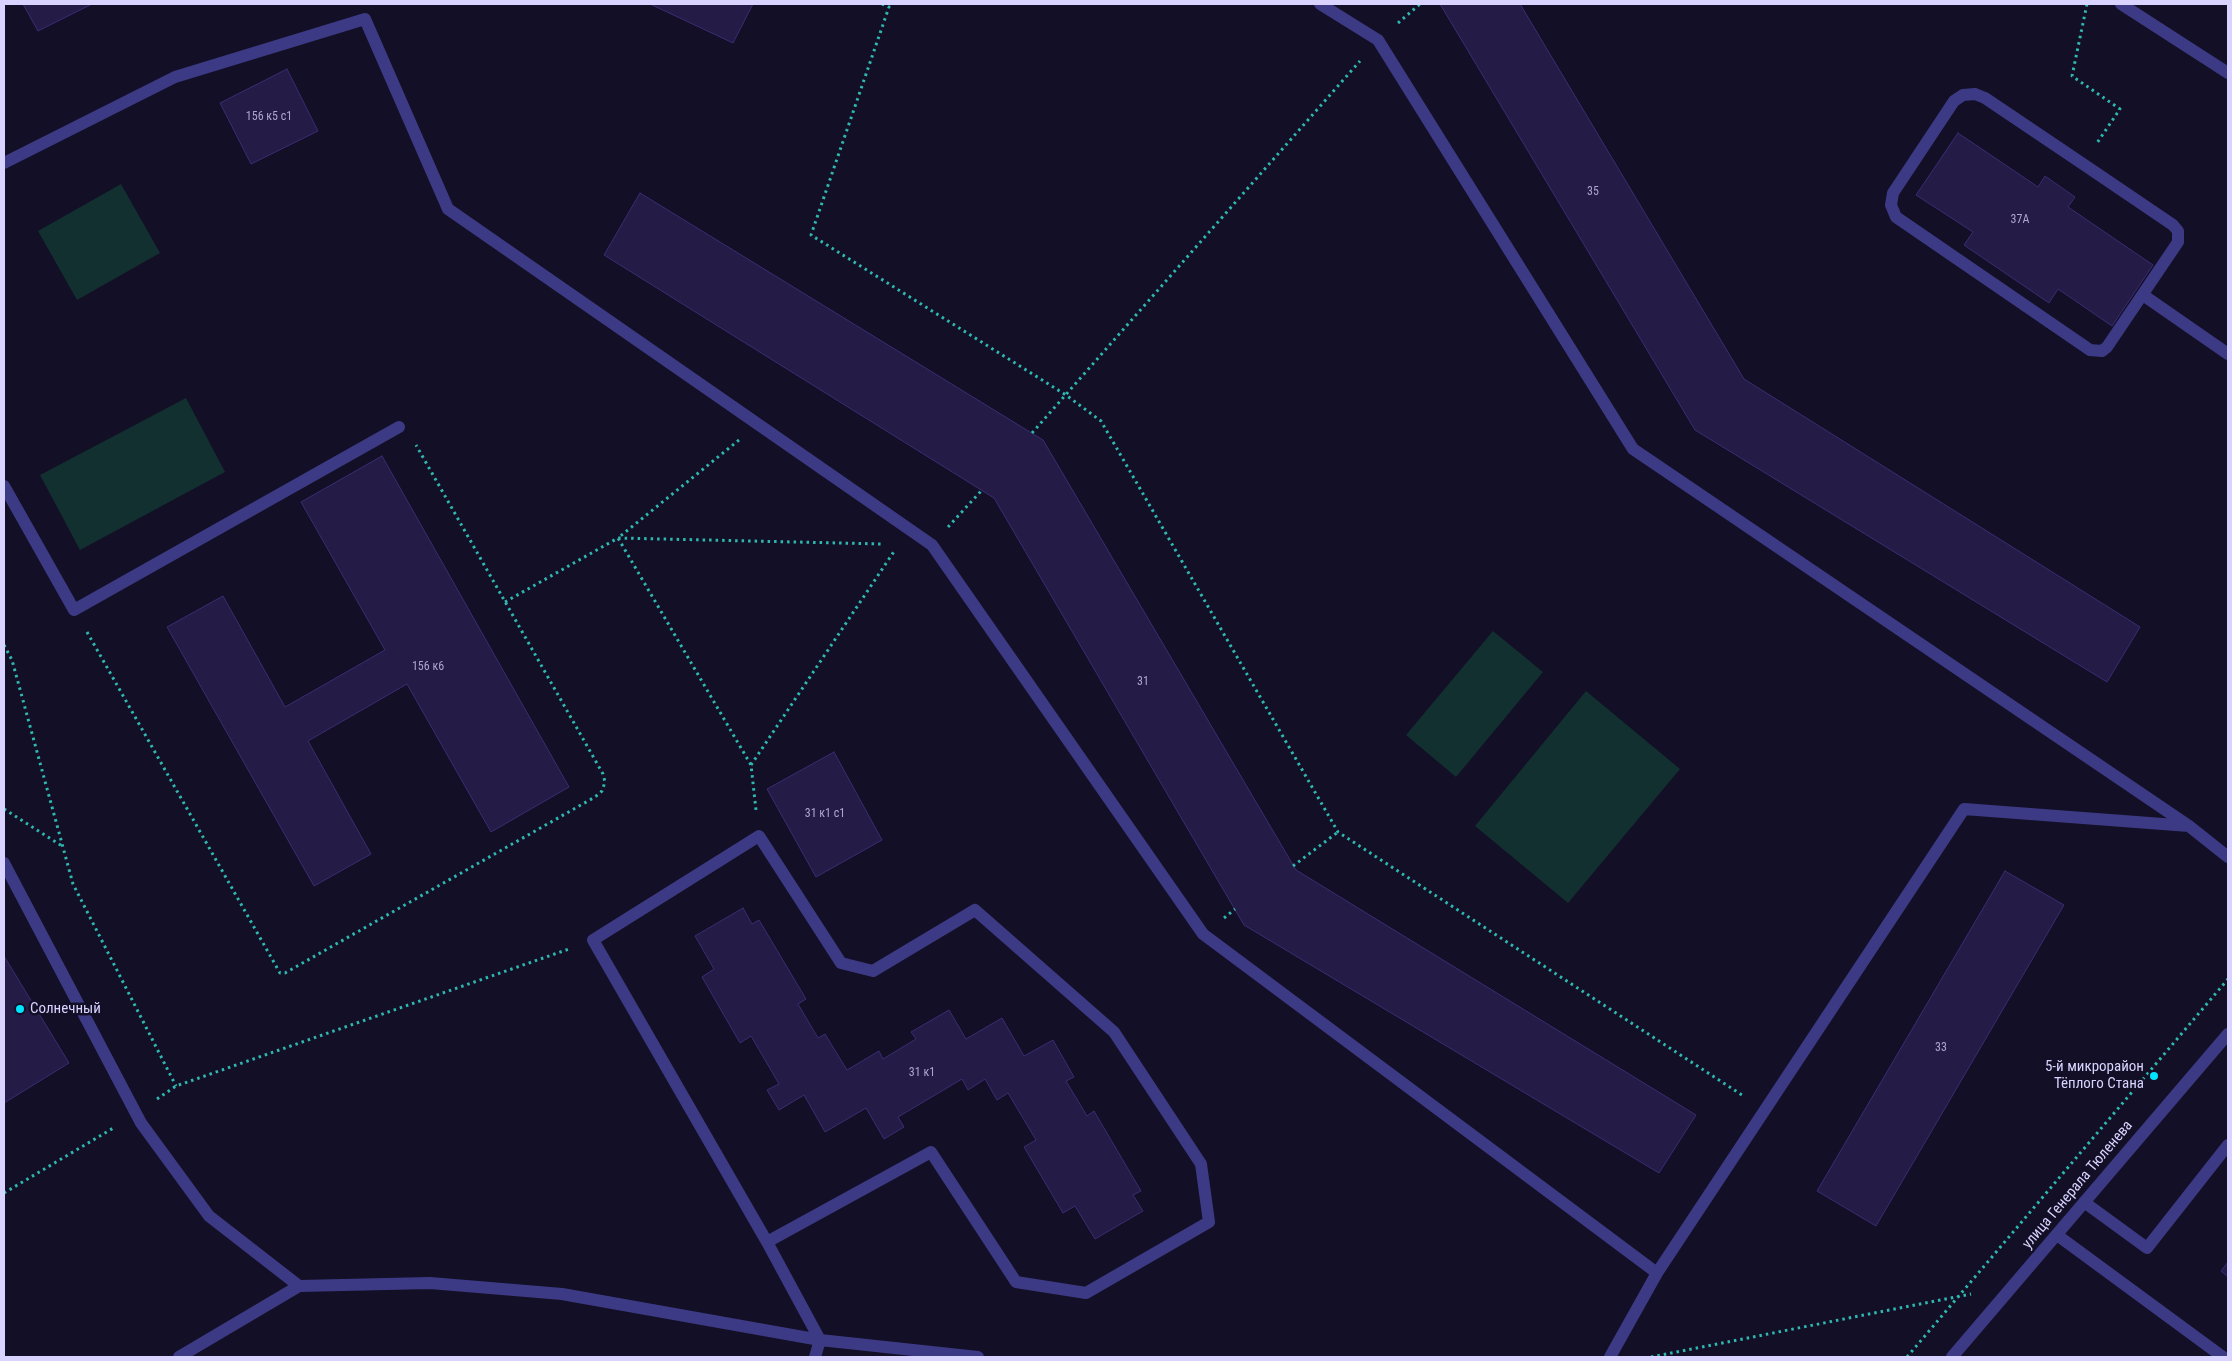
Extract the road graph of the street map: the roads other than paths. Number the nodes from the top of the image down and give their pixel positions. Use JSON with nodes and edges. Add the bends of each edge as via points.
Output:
{"nodes":[{"id":1,"x":1320,"y":4,"type":"edge"},
{"id":2,"x":2121,"y":4,"type":"edge"},
{"id":3,"x":2228,"y":73,"type":"edge"},
{"id":4,"x":4,"y":164,"type":"edge"},
{"id":5,"x":2142,"y":295,"type":"junction"},
{"id":6,"x":2228,"y":354,"type":"edge"},
{"id":7,"x":399,"y":427,"type":"road end"},
{"id":8,"x":4,"y":486,"type":"edge"},
{"id":9,"x":2189,"y":826,"type":"junction"},
{"id":10,"x":2228,"y":856,"type":"edge"},
{"id":11,"x":4,"y":863,"type":"edge"},
{"id":12,"x":2228,"y":1034,"type":"edge"},
{"id":13,"x":2228,"y":1145,"type":"edge"},
{"id":14,"x":2084,"y":1202,"type":"junction"},
{"id":15,"x":2057,"y":1235,"type":"junction"},
{"id":16,"x":767,"y":1242,"type":"junction"},
{"id":17,"x":1657,"y":1273,"type":"junction"},
{"id":18,"x":299,"y":1286,"type":"junction"},
{"id":19,"x":820,"y":1340,"type":"junction"},
{"id":20,"x":179,"y":1357,"type":"edge"},
{"id":21,"x":815,"y":1357,"type":"edge"},
{"id":22,"x":978,"y":1357,"type":"edge"},
{"id":23,"x":1610,"y":1357,"type":"edge"},
{"id":24,"x":1952,"y":1357,"type":"edge"},
{"id":25,"x":2223,"y":1357,"type":"edge"}],
"edges":[{"from":1,"to":9,"type":"street","via":[[1378,40],[1634,449]]},
{"from":2,"to":3,"type":"street"},
{"from":4,"to":17,"type":"street","via":[[175,77],[365,19],[448,209],[932,545],[1203,934]]},
{"from":5,"to":5,"type":"street","via":[[2107,348],[2096,352],[1896,217],[1891,205],[1893,193],[1954,101],[1963,95],[1975,94],[1985,98],[2173,225],[2178,231],[2178,242]]},
{"from":5,"to":6,"type":"street"},
{"from":7,"to":8,"type":"street","via":[[74,610]]},
{"from":9,"to":10,"type":"street"},
{"from":9,"to":17,"type":"street","via":[[1964,810]]},
{"from":11,"to":18,"type":"street","via":[[136,1115],[209,1216]]},
{"from":12,"to":14,"type":"street","name":"улица Генерала Тюленева"},
{"from":13,"to":14,"type":"street","via":[[2147,1248]]},
{"from":14,"to":15,"type":"street","name":"улица Генерала Тюленева"},
{"from":15,"to":24,"type":"street","name":"улица Генерала Тюленева"},
{"from":15,"to":25,"type":"street"},
{"from":16,"to":16,"type":"street","via":[[593,940],[760,836],[842,963],[873,971],[975,910],[1114,1032],[1201,1164],[1209,1222],[1086,1293],[1016,1282],[931,1152]]},
{"from":16,"to":19,"type":"street"},
{"from":17,"to":23,"type":"street"},
{"from":18,"to":19,"type":"street","via":[[430,1284],[562,1294]]},
{"from":18,"to":20,"type":"street"},
{"from":19,"to":21,"type":"street"},
{"from":19,"to":22,"type":"street"}]}
